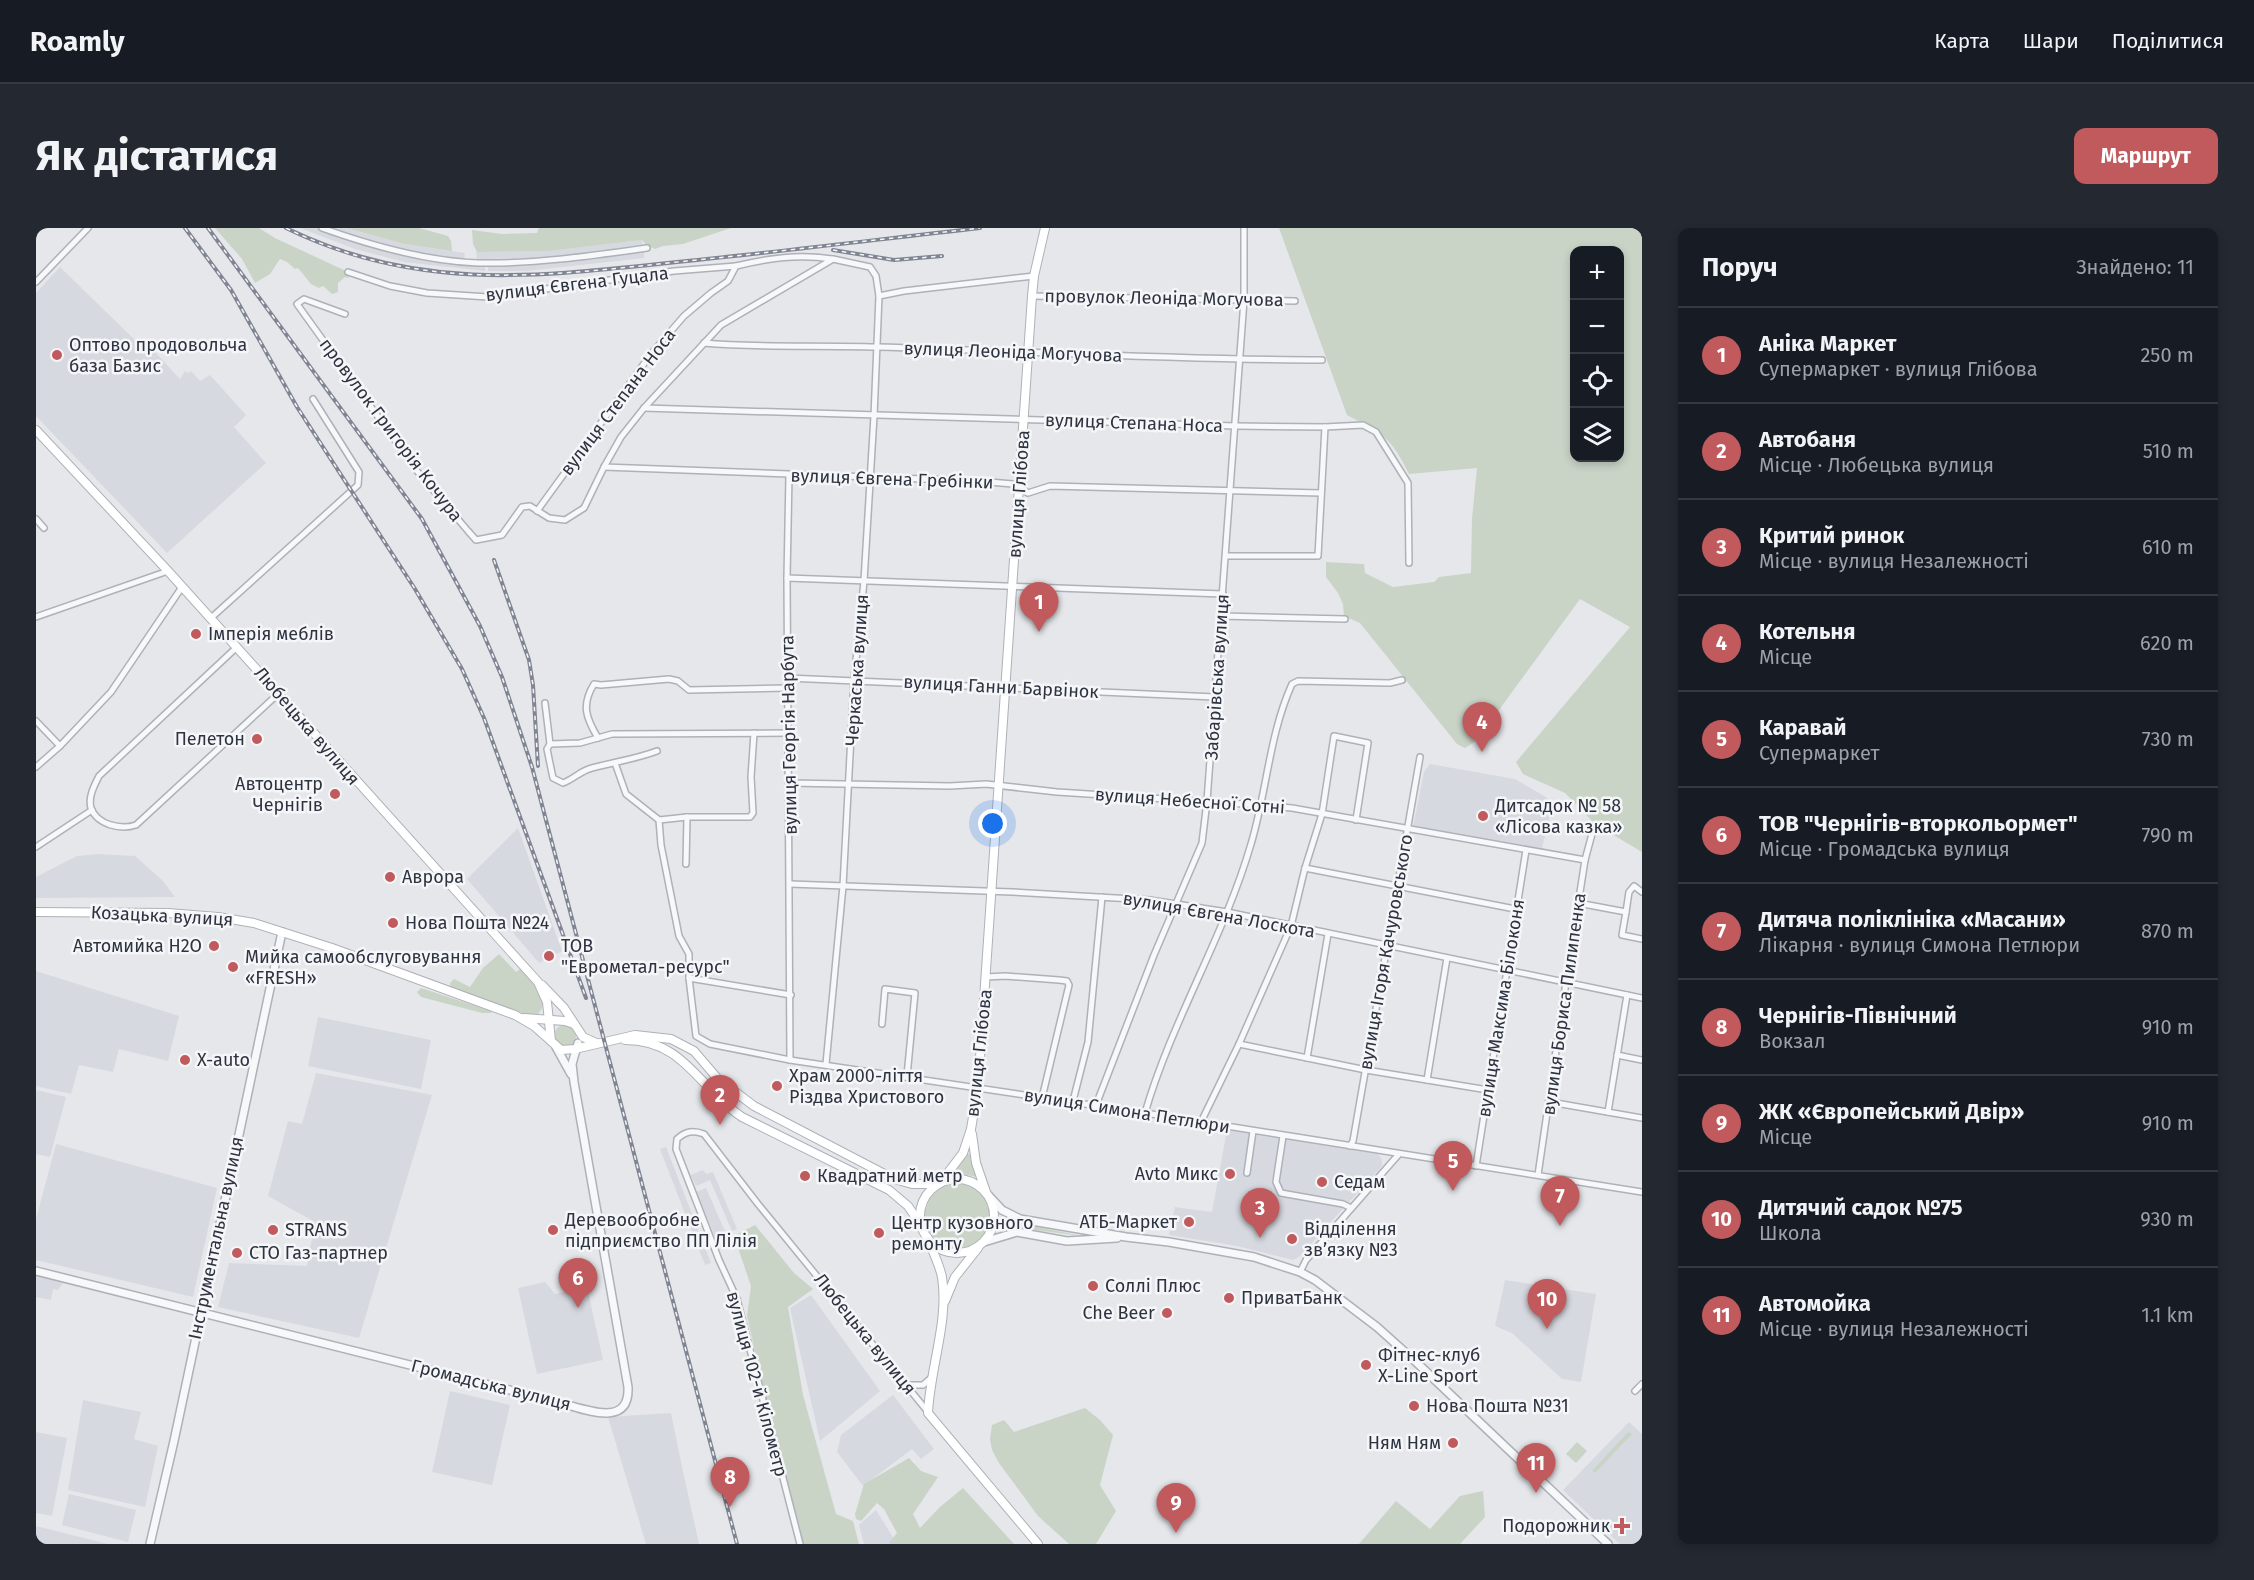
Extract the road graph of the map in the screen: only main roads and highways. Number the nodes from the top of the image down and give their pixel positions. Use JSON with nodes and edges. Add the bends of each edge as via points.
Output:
{"nodes":[{"id":1,"x":1045,"y":228,"type":"edge"},
{"id":2,"x":36,"y":430,"type":"edge"},
{"id":3,"x":36,"y":912,"type":"edge"},
{"id":4,"x":538,"y":982,"type":"junction"},
{"id":5,"x":547,"y":1002,"type":"junction"},
{"id":6,"x":519,"y":1017,"type":"junction"},
{"id":7,"x":531,"y":1019,"type":"junction"},
{"id":8,"x":549,"y":1019,"type":"junction"},
{"id":9,"x":565,"y":1021,"type":"junction"},
{"id":10,"x":578,"y":1029,"type":"junction"},
{"id":11,"x":611,"y":1040,"type":"junction"},
{"id":12,"x":552,"y":1041,"type":"junction"},
{"id":13,"x":598,"y":1044,"type":"junction"},
{"id":14,"x":574,"y":1047,"type":"junction"},
{"id":15,"x":971,"y":1129,"type":"junction"},
{"id":16,"x":940,"y":1183,"type":"junction"},
{"id":17,"x":987,"y":1194,"type":"junction"},
{"id":18,"x":921,"y":1225,"type":"junction"},
{"id":19,"x":927,"y":1237,"type":"junction"},
{"id":20,"x":983,"y":1243,"type":"junction"},
{"id":21,"x":942,"y":1311,"type":"junction"},
{"id":22,"x":1038,"y":1544,"type":"edge"}],
"edges":[{"from":1,"to":15,"type":"main road","name":"вулиця Глібова","via":[[1032,296],[987,977]]},
{"from":2,"to":4,"type":"main road","name":"Любецька вулиця"},
{"from":3,"to":6,"type":"main road","name":"Козацька вулиця","via":[[139,913],[254,923]]},
{"from":4,"to":5,"type":"main road","name":"Любецька вулиця"},
{"from":4,"to":10,"type":"main road"},
{"from":5,"to":7,"type":"main road","via":[[544,1012]]},
{"from":5,"to":8,"type":"main road","name":"Любецька вулиця"},
{"from":6,"to":7,"type":"main road"},
{"from":6,"to":12,"type":"main road","name":"Козацька вулиця"},
{"from":7,"to":8,"type":"main road"},
{"from":8,"to":9,"type":"main road"},
{"from":8,"to":12,"type":"main road","name":"Любецька вулиця"},
{"from":9,"to":10,"type":"main road"},
{"from":9,"to":12,"type":"main road","via":[[553,1027]]},
{"from":10,"to":13,"type":"main road","via":[[588,1041]]},
{"from":10,"to":14,"type":"main road"},
{"from":11,"to":13,"type":"main road"},
{"from":11,"to":16,"type":"main road","via":[[645,1035],[671,1039],[694,1051],[731,1090],[762,1111],[894,1179],[912,1184]]},
{"from":11,"to":18,"type":"main road","via":[[638,1041],[668,1050],[685,1062],[724,1105],[889,1190],[908,1206]]},
{"from":12,"to":14,"type":"main road"},
{"from":13,"to":14,"type":"main road"},
{"from":15,"to":16,"type":"main road","name":"вулиця Глібова","via":[[963,1153]]},
{"from":15,"to":17,"type":"main road","name":"вулиця Глібова","via":[[976,1163]]},
{"from":16,"to":17,"type":"main road","via":[[969,1180]]},
{"from":16,"to":18,"type":"main road","via":[[923,1202]]},
{"from":17,"to":20,"type":"main road","via":[[994,1216],[992,1230]]},
{"from":18,"to":19,"type":"main road"},
{"from":19,"to":20,"type":"main road","via":[[938,1248],[953,1252],[968,1251]]},
{"from":19,"to":21,"type":"main road","via":[[942,1279]]},
{"from":20,"to":21,"type":"main road","via":[[955,1277]]},
{"from":21,"to":22,"type":"main road","name":"Любецька вулиця","via":[[928,1413]]}]}
